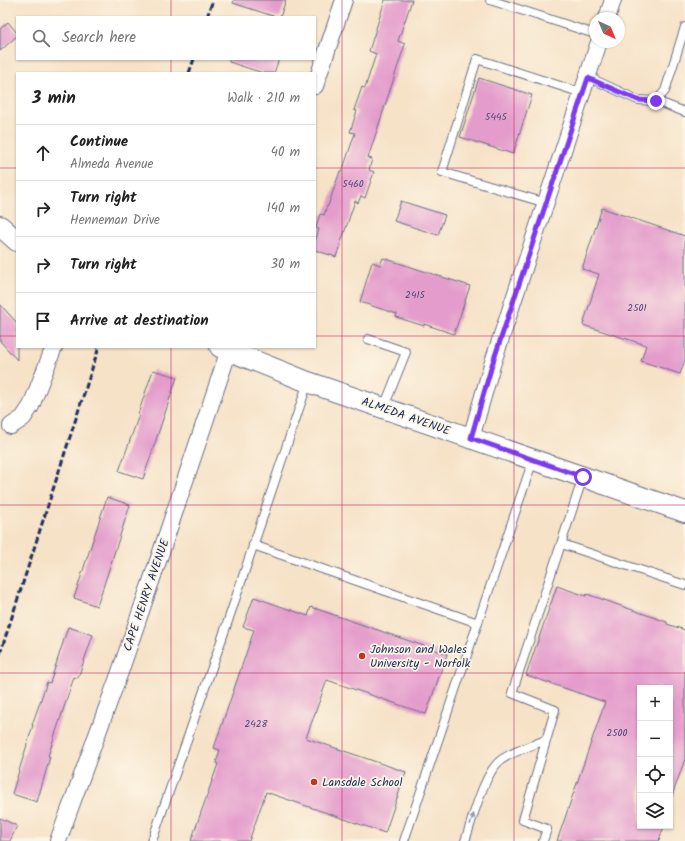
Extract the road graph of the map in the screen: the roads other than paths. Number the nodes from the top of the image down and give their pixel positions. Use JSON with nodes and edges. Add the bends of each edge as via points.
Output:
{"nodes":[{"id":1,"x":344,"y":0,"type":"edge"},
{"id":2,"x":490,"y":0,"type":"edge"},
{"id":3,"x":613,"y":0,"type":"edge"},
{"id":4,"x":609,"y":12,"type":"edge"},
{"id":5,"x":685,"y":27,"type":"edge"},
{"id":6,"x":589,"y":32,"type":"edge"},
{"id":7,"x":597,"y":48,"type":"edge"},
{"id":8,"x":588,"y":78,"type":"junction"},
{"id":9,"x":316,"y":83,"type":"edge"},
{"id":10,"x":582,"y":93,"type":"junction"},
{"id":11,"x":656,"y":101,"type":"junction"},
{"id":12,"x":685,"y":112,"type":"edge"},
{"id":13,"x":546,"y":203,"type":"junction"},
{"id":14,"x":0,"y":226,"type":"edge"},
{"id":15,"x":16,"y":240,"type":"edge"},
{"id":16,"x":368,"y":339,"type":"dead end"},
{"id":17,"x":54,"y":348,"type":"edge"},
{"id":18,"x":226,"y":348,"type":"edge"},
{"id":19,"x":308,"y":382,"type":"junction"},
{"id":20,"x":383,"y":408,"type":"junction"},
{"id":21,"x":11,"y":426,"type":"dead end"},
{"id":22,"x":471,"y":438,"type":"junction"},
{"id":23,"x":533,"y":460,"type":"junction"},
{"id":24,"x":583,"y":477,"type":"junction"},
{"id":25,"x":685,"y":512,"type":"edge"},
{"id":26,"x":562,"y":544,"type":"junction"},
{"id":27,"x":253,"y":545,"type":"junction"},
{"id":28,"x":685,"y":585,"type":"edge"},
{"id":29,"x":478,"y":622,"type":"junction"},
{"id":30,"x":546,"y":740,"type":"junction"},
{"id":31,"x":58,"y":841,"type":"edge"},
{"id":32,"x":152,"y":841,"type":"edge"},
{"id":33,"x":404,"y":841,"type":"edge"},
{"id":34,"x":465,"y":841,"type":"edge"},
{"id":35,"x":543,"y":841,"type":"edge"}],
"edges":[{"from":1,"to":9,"type":"street"},
{"from":2,"to":6,"type":"lane"},
{"from":3,"to":4,"type":"street"},
{"from":5,"to":11,"type":"lane","via":[[665,91]]},
{"from":7,"to":8,"type":"street"},
{"from":8,"to":10,"type":"street"},
{"from":8,"to":11,"type":"lane","via":[[638,100]]},
{"from":10,"to":13,"type":"street"},
{"from":10,"to":13,"type":"lane","via":[[477,59],[442,172]]},
{"from":11,"to":12,"type":"lane"},
{"from":13,"to":22,"type":"street","via":[[492,365]]},
{"from":14,"to":15,"type":"street"},
{"from":16,"to":20,"type":"lane","via":[[406,352]]},
{"from":17,"to":21,"type":"street","via":[[31,406],[22,418]]},
{"from":18,"to":19,"type":"street","name":"ALMEDA AVENUE"},
{"from":18,"to":31,"type":"street","name":"CAPE HENRY AVENUE","via":[[133,634]]},
{"from":19,"to":20,"type":"street","name":"ALMEDA AVENUE"},
{"from":19,"to":27,"type":"lane"},
{"from":20,"to":22,"type":"street","name":"ALMEDA AVENUE"},
{"from":22,"to":23,"type":"street","name":"ALMEDA AVENUE"},
{"from":23,"to":24,"type":"street","name":"ALMEDA AVENUE"},
{"from":23,"to":29,"type":"lane"},
{"from":24,"to":25,"type":"street","name":"ALMEDA AVENUE"},
{"from":24,"to":26,"type":"lane"},
{"from":26,"to":28,"type":"lane"},
{"from":26,"to":30,"type":"lane","via":[[512,693],[556,710]]},
{"from":27,"to":29,"type":"lane"},
{"from":27,"to":32,"type":"lane"},
{"from":29,"to":33,"type":"lane"},
{"from":34,"to":30,"type":"lane","one_way":true,"via":[[488,776],[500,761],[520,749]]},
{"from":30,"to":35,"type":"lane","via":[[523,820],[547,829]]}]}
